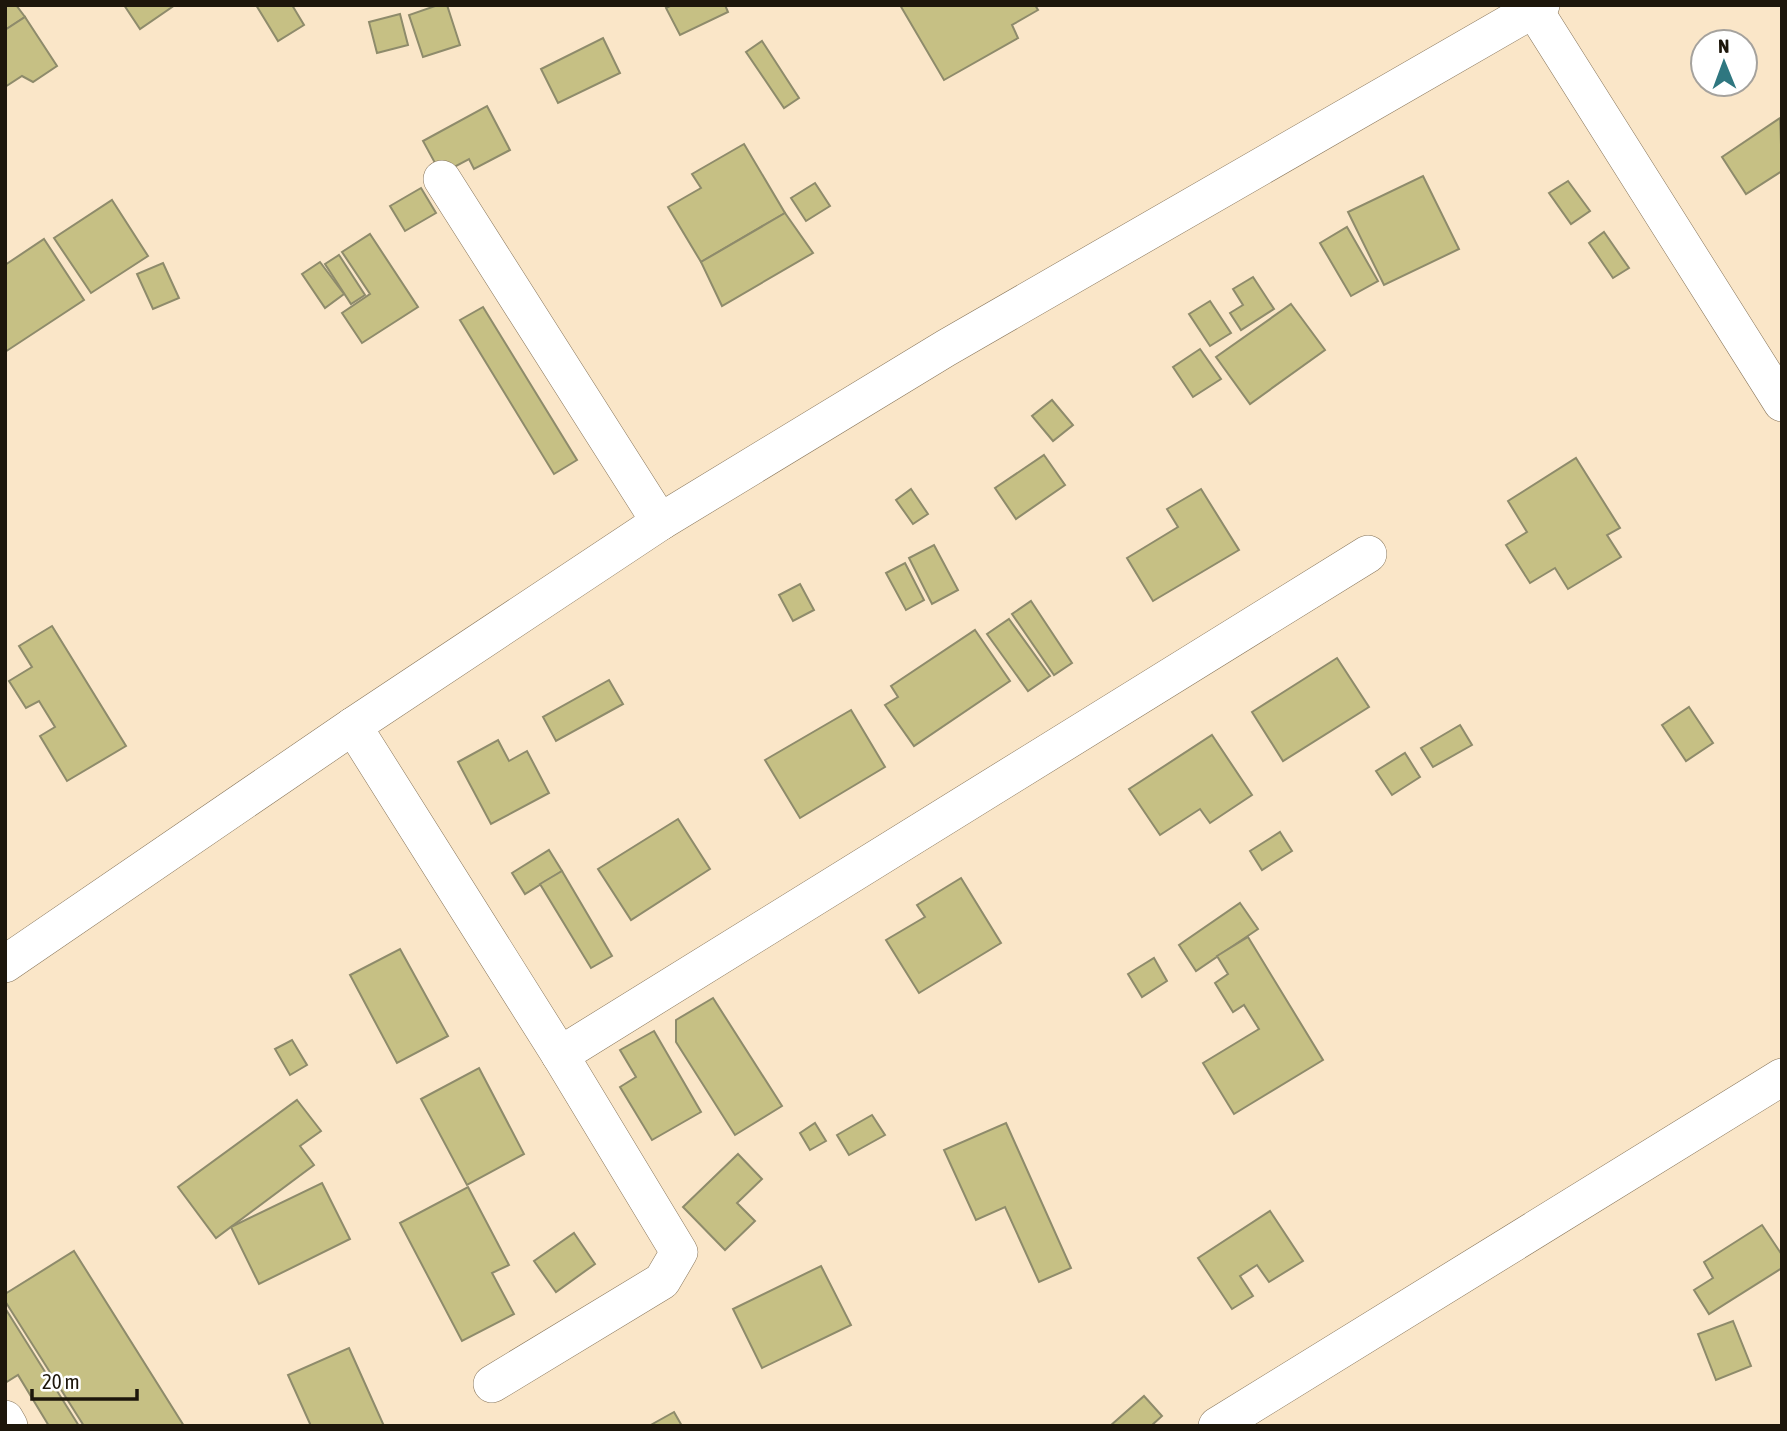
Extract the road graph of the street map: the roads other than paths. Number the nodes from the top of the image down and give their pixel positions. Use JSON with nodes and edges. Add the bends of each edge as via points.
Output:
{"nodes":[{"id":1,"x":1535,"y":7,"type":"edge"},
{"id":2,"x":442,"y":179,"type":"dead end"},
{"id":3,"x":1782,"y":403,"type":"edge"},
{"id":4,"x":660,"y":522,"type":"junction"},
{"id":5,"x":1368,"y":555,"type":"dead end"},
{"id":6,"x":353,"y":726,"type":"junction"},
{"id":7,"x":5,"y":964,"type":"edge"},
{"id":8,"x":560,"y":1055,"type":"junction"},
{"id":9,"x":1782,"y":1077,"type":"edge"},
{"id":10,"x":492,"y":1384,"type":"dead end"},
{"id":11,"x":5,"y":1419,"type":"edge"},
{"id":12,"x":9,"y":1426,"type":"edge"},
{"id":13,"x":1217,"y":1426,"type":"edge"}],
"edges":[{"from":1,"to":3,"type":"street"},
{"from":1,"to":4,"type":"street","via":[[946,348]]},
{"from":2,"to":4,"type":"street"},
{"from":4,"to":6,"type":"street"},
{"from":5,"to":8,"type":"street"},
{"from":6,"to":7,"type":"street"},
{"from":6,"to":8,"type":"street"},
{"from":8,"to":10,"type":"street","via":[[679,1252],[662,1281]]},
{"from":9,"to":13,"type":"street"},
{"from":11,"to":12,"type":"street"}]}
